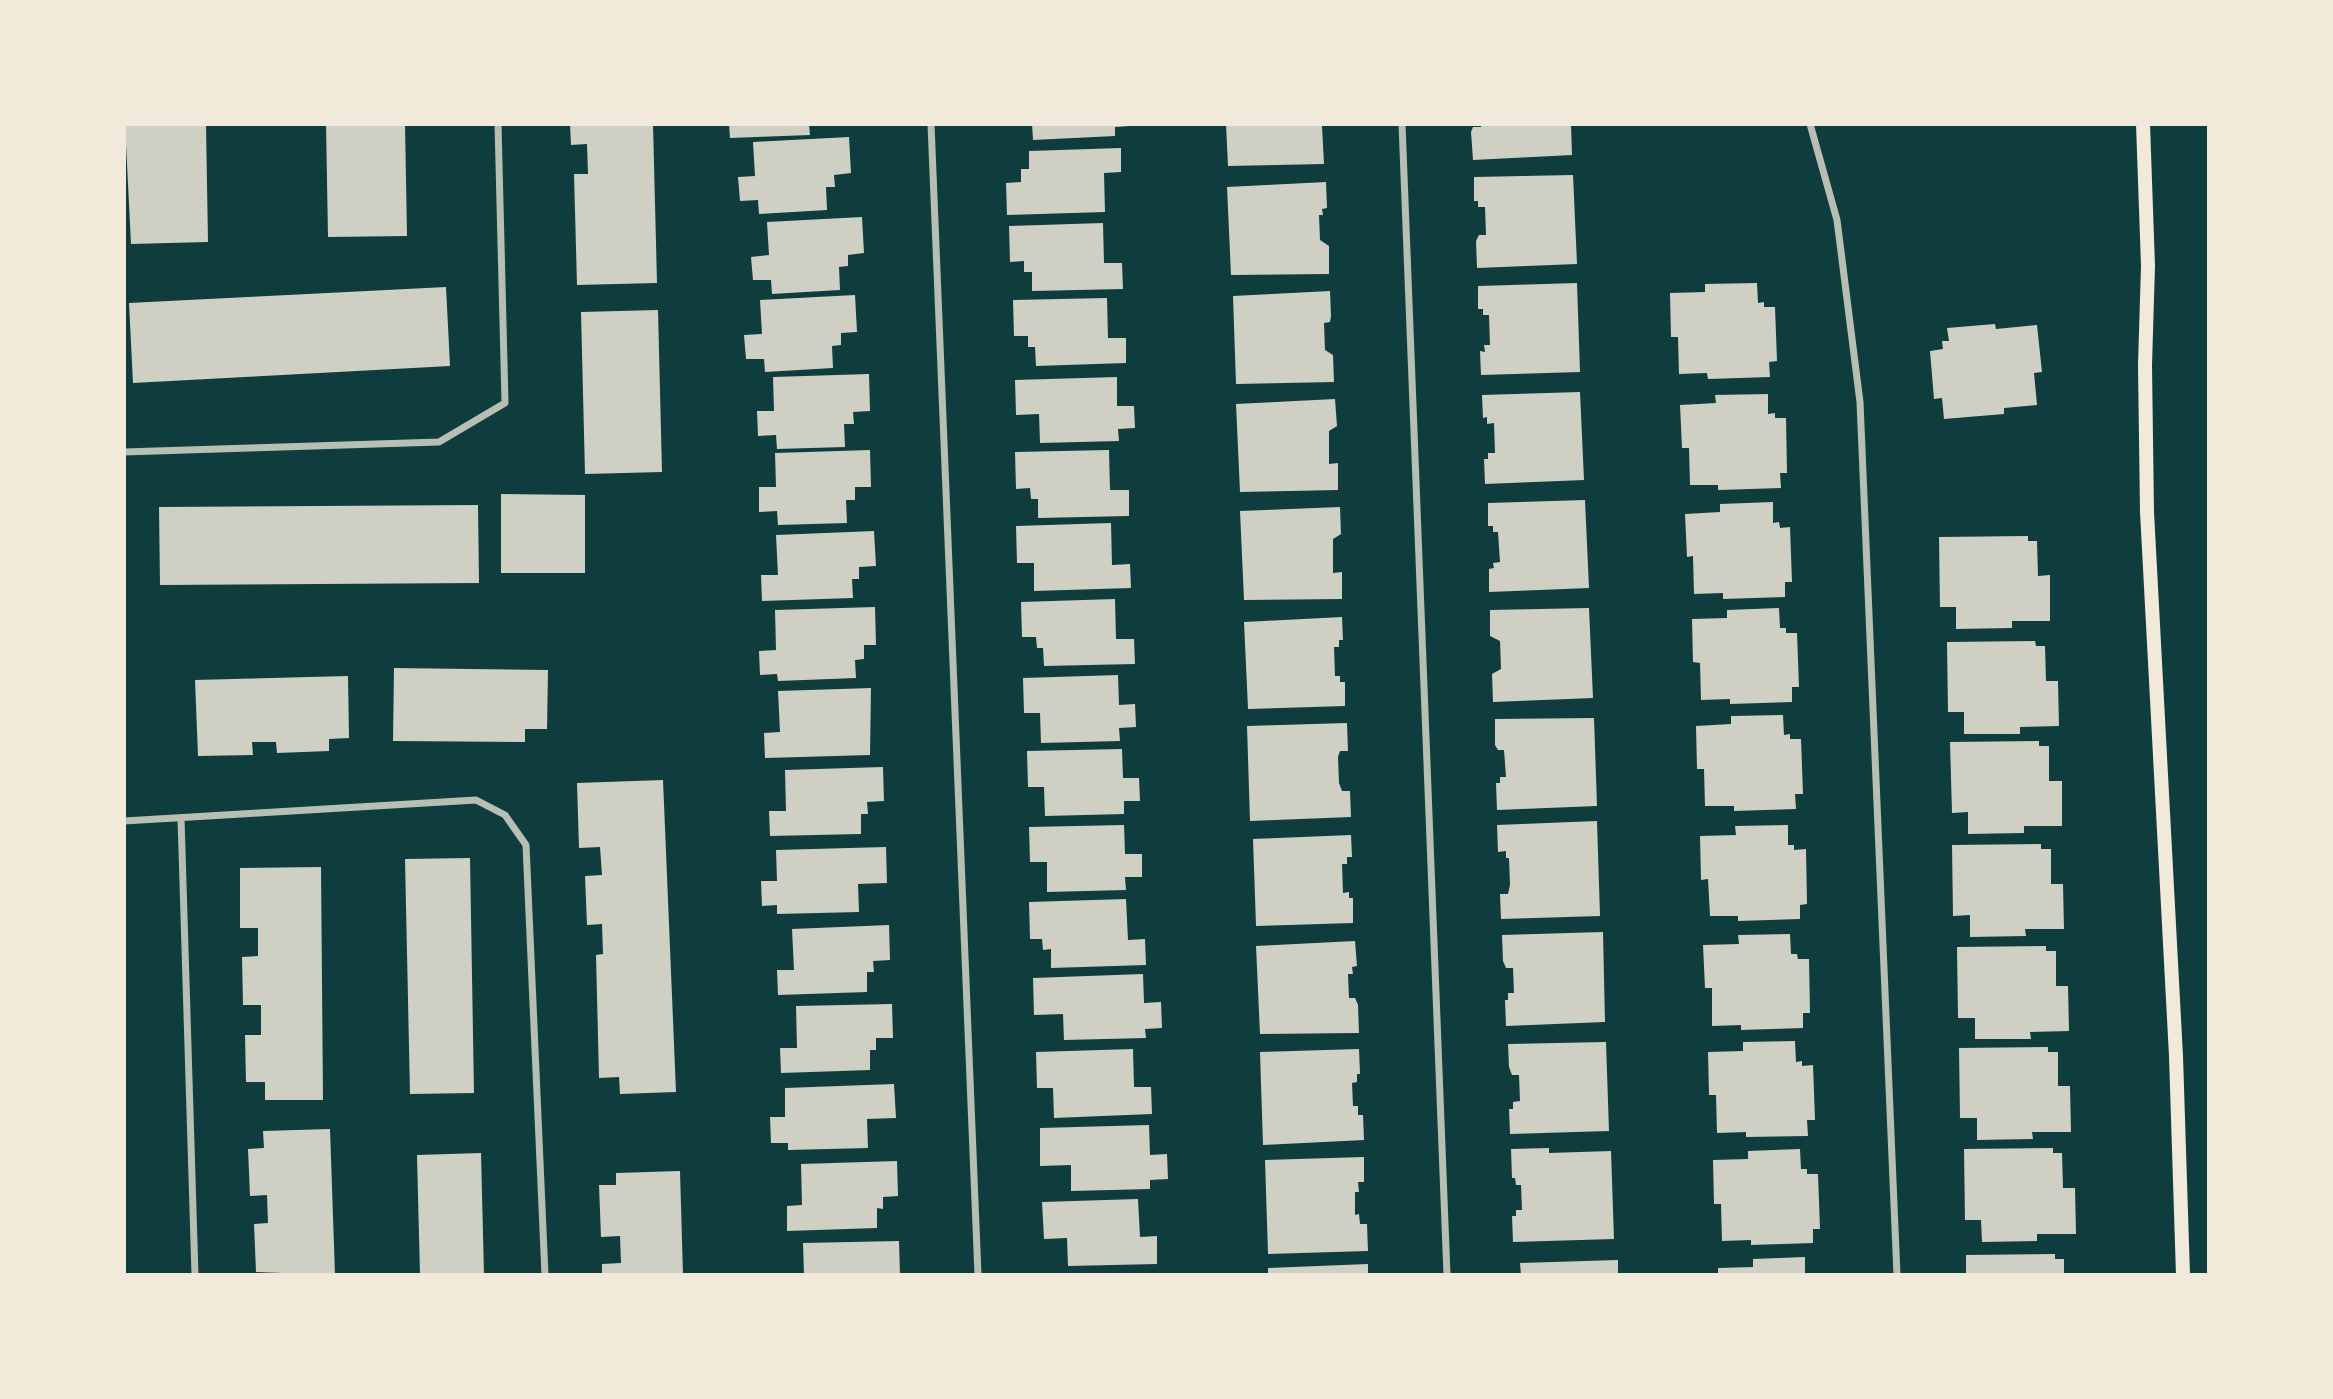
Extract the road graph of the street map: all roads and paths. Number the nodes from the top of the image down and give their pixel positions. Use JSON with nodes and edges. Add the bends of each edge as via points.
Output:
{"nodes":[{"id":1,"x":498,"y":124,"type":"edge"},
{"id":2,"x":931,"y":124,"type":"edge"},
{"id":3,"x":1402,"y":124,"type":"edge"},
{"id":4,"x":1810,"y":124,"type":"edge"},
{"id":5,"x":2143,"y":124,"type":"edge"},
{"id":6,"x":124,"y":452,"type":"edge"},
{"id":7,"x":181,"y":818,"type":"junction"},
{"id":8,"x":124,"y":821,"type":"edge"},
{"id":9,"x":195,"y":1275,"type":"edge"},
{"id":10,"x":545,"y":1275,"type":"edge"},
{"id":11,"x":978,"y":1275,"type":"edge"},
{"id":12,"x":1447,"y":1275,"type":"edge"},
{"id":13,"x":1896,"y":1275,"type":"edge"},
{"id":14,"x":2183,"y":1275,"type":"edge"}],
"edges":[{"from":1,"to":6,"type":"street","via":[[505,403],[439,442]]},
{"from":2,"to":11,"type":"street"},
{"from":3,"to":12,"type":"street"},
{"from":4,"to":13,"type":"street","via":[[1837,220],[1860,402]]},
{"from":5,"to":14,"type":"main road","via":[[2148,266],[2144,365],[2147,512]]},
{"from":7,"to":8,"type":"street"},
{"from":7,"to":9,"type":"street"},
{"from":7,"to":10,"type":"street","via":[[476,800],[505,816],[526,845]]}]}
